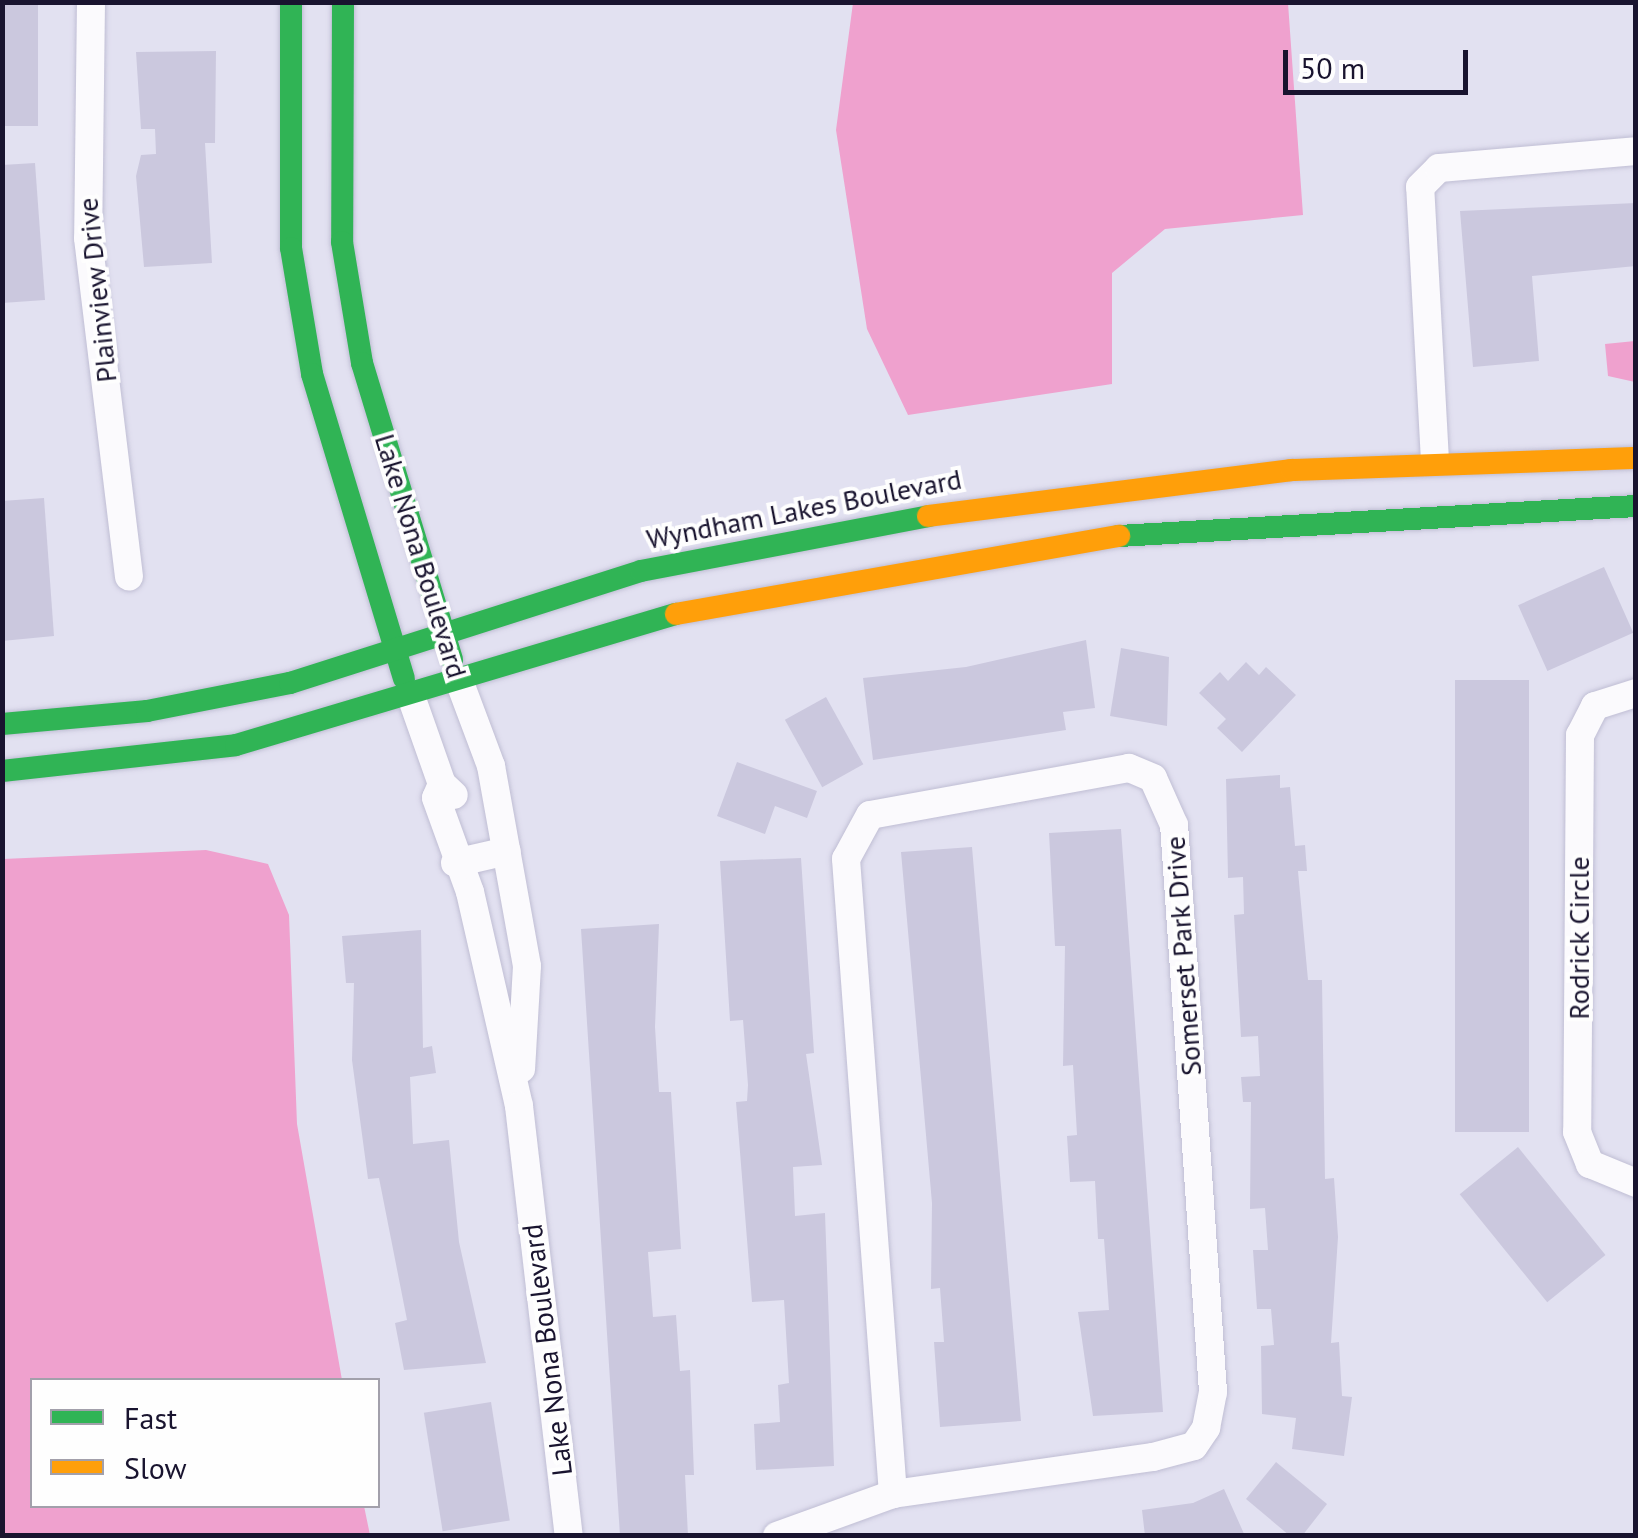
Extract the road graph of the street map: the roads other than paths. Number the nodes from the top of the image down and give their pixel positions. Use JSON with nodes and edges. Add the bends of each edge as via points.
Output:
{"nodes":[{"id":1,"x":91,"y":2,"type":"edge"},
{"id":2,"x":291,"y":2,"type":"edge"},
{"id":3,"x":343,"y":2,"type":"edge"},
{"id":4,"x":1636,"y":151,"type":"edge"},
{"id":5,"x":1636,"y":458,"type":"edge"},
{"id":6,"x":1434,"y":461,"type":"junction"},
{"id":7,"x":1636,"y":506,"type":"edge"},
{"id":8,"x":128,"y":577,"type":"dead end"},
{"id":9,"x":445,"y":638,"type":"junction"},
{"id":10,"x":396,"y":654,"type":"junction"},
{"id":11,"x":460,"y":683,"type":"junction"},
{"id":12,"x":1636,"y":693,"type":"edge"},
{"id":13,"x":412,"y":699,"type":"junction"},
{"id":14,"x":2,"y":724,"type":"edge"},
{"id":15,"x":2,"y":771,"type":"edge"},
{"id":16,"x":506,"y":851,"type":"junction"},
{"id":17,"x":463,"y":860,"type":"junction"},
{"id":18,"x":519,"y":1106,"type":"junction"},
{"id":19,"x":1636,"y":1182,"type":"edge"},
{"id":20,"x":893,"y":1494,"type":"junction"},
{"id":21,"x":569,"y":1536,"type":"edge"},
{"id":22,"x":777,"y":1536,"type":"edge"}],
"edges":[{"from":1,"to":8,"type":"street","name":"Plainview Drive","via":[[88,238]]},
{"from":2,"to":10,"type":"street","name":"Lake Nona Boulevard","via":[[285,121],[291,248],[312,374]]},
{"from":3,"to":9,"type":"street","name":"Lake Nona Boulevard","via":[[336,121],[342,242],[362,362]]},
{"from":4,"to":6,"type":"street","via":[[1439,168],[1420,187]]},
{"from":5,"to":6,"type":"street","name":"Wyndham Lakes Boulevard"},
{"from":6,"to":9,"type":"street","name":"Wyndham Lakes Boulevard","via":[[1134,484],[774,540],[641,571]]},
{"from":7,"to":11,"type":"street","via":[[1097,539],[684,612]]},
{"from":9,"to":10,"type":"street","name":"Wyndham Lakes Boulevard"},
{"from":9,"to":11,"type":"street","name":"Lake Nona Boulevard"},
{"from":10,"to":13,"type":"street","name":"Lake Nona Boulevard"},
{"from":10,"to":14,"type":"street","name":"Wyndham Lakes Boulevard","via":[[147,711]]},
{"from":11,"to":13,"type":"street"},
{"from":11,"to":16,"type":"street","name":"Lake Nona Boulevard","via":[[491,766]]},
{"from":12,"to":19,"type":"street","name":"Rodrick Circle","via":[[1595,706],[1580,735],[1577,1112],[1590,1164]]},
{"from":13,"to":15,"type":"street","via":[[236,745]]},
{"from":13,"to":17,"type":"street","name":"Lake Nona Boulevard","via":[[442,784],[436,798]]},
{"from":16,"to":17,"type":"street"},
{"from":16,"to":18,"type":"street","name":"Lake Nona Boulevard","via":[[527,966]]},
{"from":17,"to":18,"type":"street","name":"Lake Nona Boulevard"},
{"from":18,"to":21,"type":"street","name":"Lake Nona Boulevard"},
{"from":20,"to":20,"type":"street","name":"Somerset Park Drive","via":[[1153,1457],[1194,1446],[1206,1428],[1213,1392],[1174,825],[1153,778],[1129,768],[870,815],[846,860]]},
{"from":20,"to":22,"type":"street","name":"Somerset Park Drive"}]}
